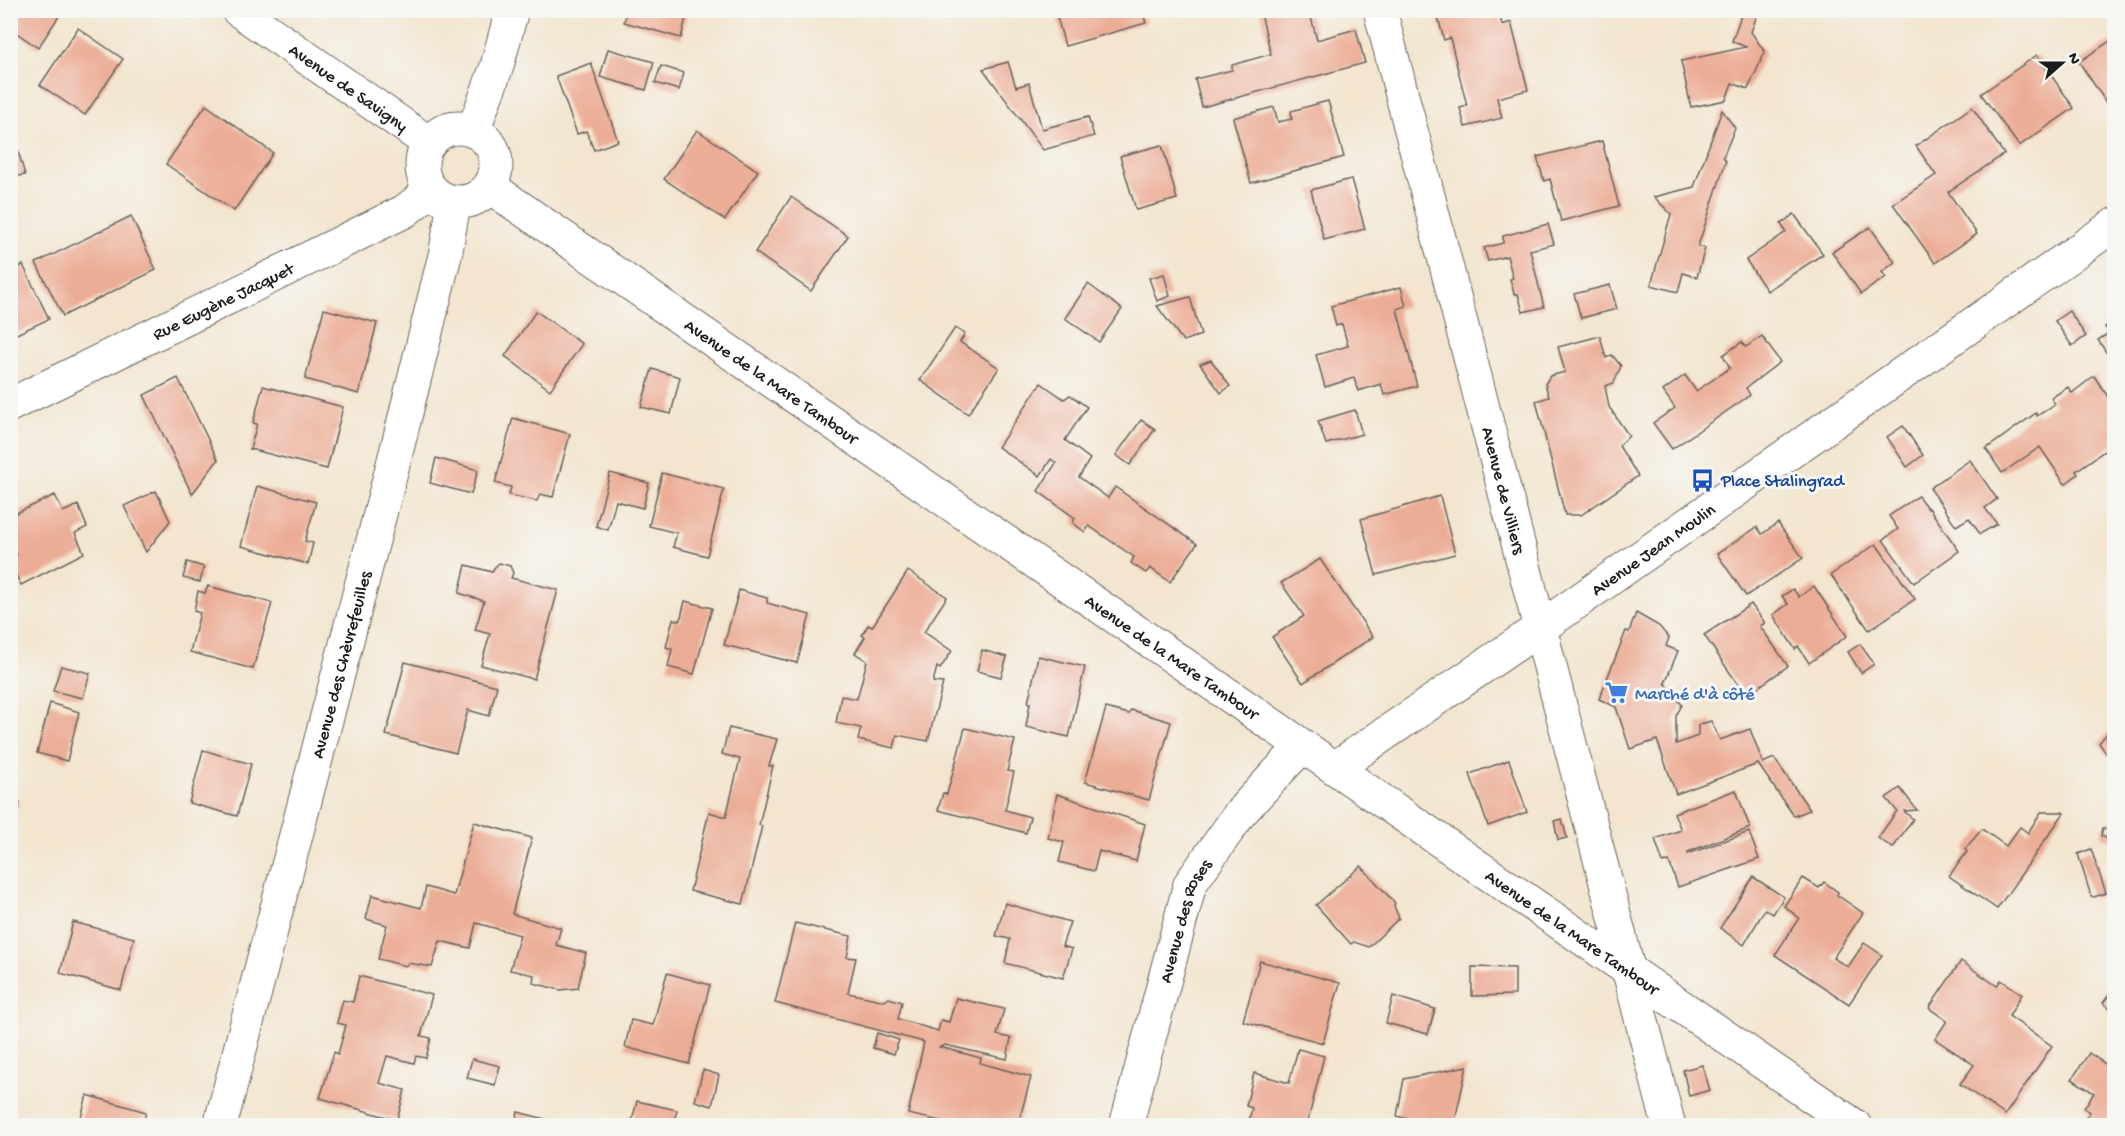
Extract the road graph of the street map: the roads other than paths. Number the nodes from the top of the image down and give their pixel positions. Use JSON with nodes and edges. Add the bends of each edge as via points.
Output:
{"nodes":[{"id":1,"x":238,"y":10,"type":"edge"},
{"id":2,"x":512,"y":10,"type":"edge"},
{"id":3,"x":1380,"y":10,"type":"edge"},
{"id":4,"x":473,"y":131,"type":"junction"},
{"id":5,"x":429,"y":143,"type":"junction"},
{"id":6,"x":490,"y":187,"type":"junction"},
{"id":7,"x":443,"y":196,"type":"junction"},
{"id":8,"x":2115,"y":225,"type":"edge"},
{"id":9,"x":10,"y":405,"type":"edge"},
{"id":10,"x":1540,"y":628,"type":"junction"},
{"id":11,"x":1302,"y":746,"type":"junction"},
{"id":12,"x":1335,"y":768,"type":"junction"},
{"id":13,"x":1629,"y":971,"type":"junction"},
{"id":14,"x":220,"y":1125,"type":"edge"},
{"id":15,"x":1126,"y":1125,"type":"edge"},
{"id":16,"x":1669,"y":1125,"type":"edge"},
{"id":17,"x":1855,"y":1125,"type":"edge"}],
"edges":[{"from":1,"to":5,"type":"street","name":"Avenue de Savigny"},
{"from":2,"to":4,"type":"street"},
{"from":3,"to":10,"type":"street","name":"Avenue de Villiers"},
{"from":4,"to":5,"type":"street","via":[[449,129]]},
{"from":4,"to":6,"type":"street","via":[[493,149],[497,161]]},
{"from":5,"to":7,"type":"street","via":[[422,159],[423,176]]},
{"from":6,"to":7,"type":"street","via":[[468,202]]},
{"from":6,"to":11,"type":"street","name":"Avenue de la Mare Tambour"},
{"from":7,"to":9,"type":"street","name":"Rue Eugène Jacquet","via":[[405,211]]},
{"from":7,"to":14,"type":"street","name":"Avenue des Chèvrefeuilles","via":[[446,251]]},
{"from":8,"to":10,"type":"street","name":"Avenue Jean Moulin"},
{"from":10,"to":12,"type":"street","name":"Avenue Jean Moulin"},
{"from":10,"to":13,"type":"street","name":"Avenue de Villiers"},
{"from":11,"to":12,"type":"street","name":"Avenue de la Mare Tambour"},
{"from":11,"to":15,"type":"street","name":"Avenue des Roses","via":[[1242,812],[1190,884]]},
{"from":12,"to":13,"type":"street","name":"Avenue de la Mare Tambour"},
{"from":13,"to":16,"type":"street","name":"Avenue de Villiers"},
{"from":13,"to":17,"type":"street","name":"Avenue de la Mare Tambour"}]}
